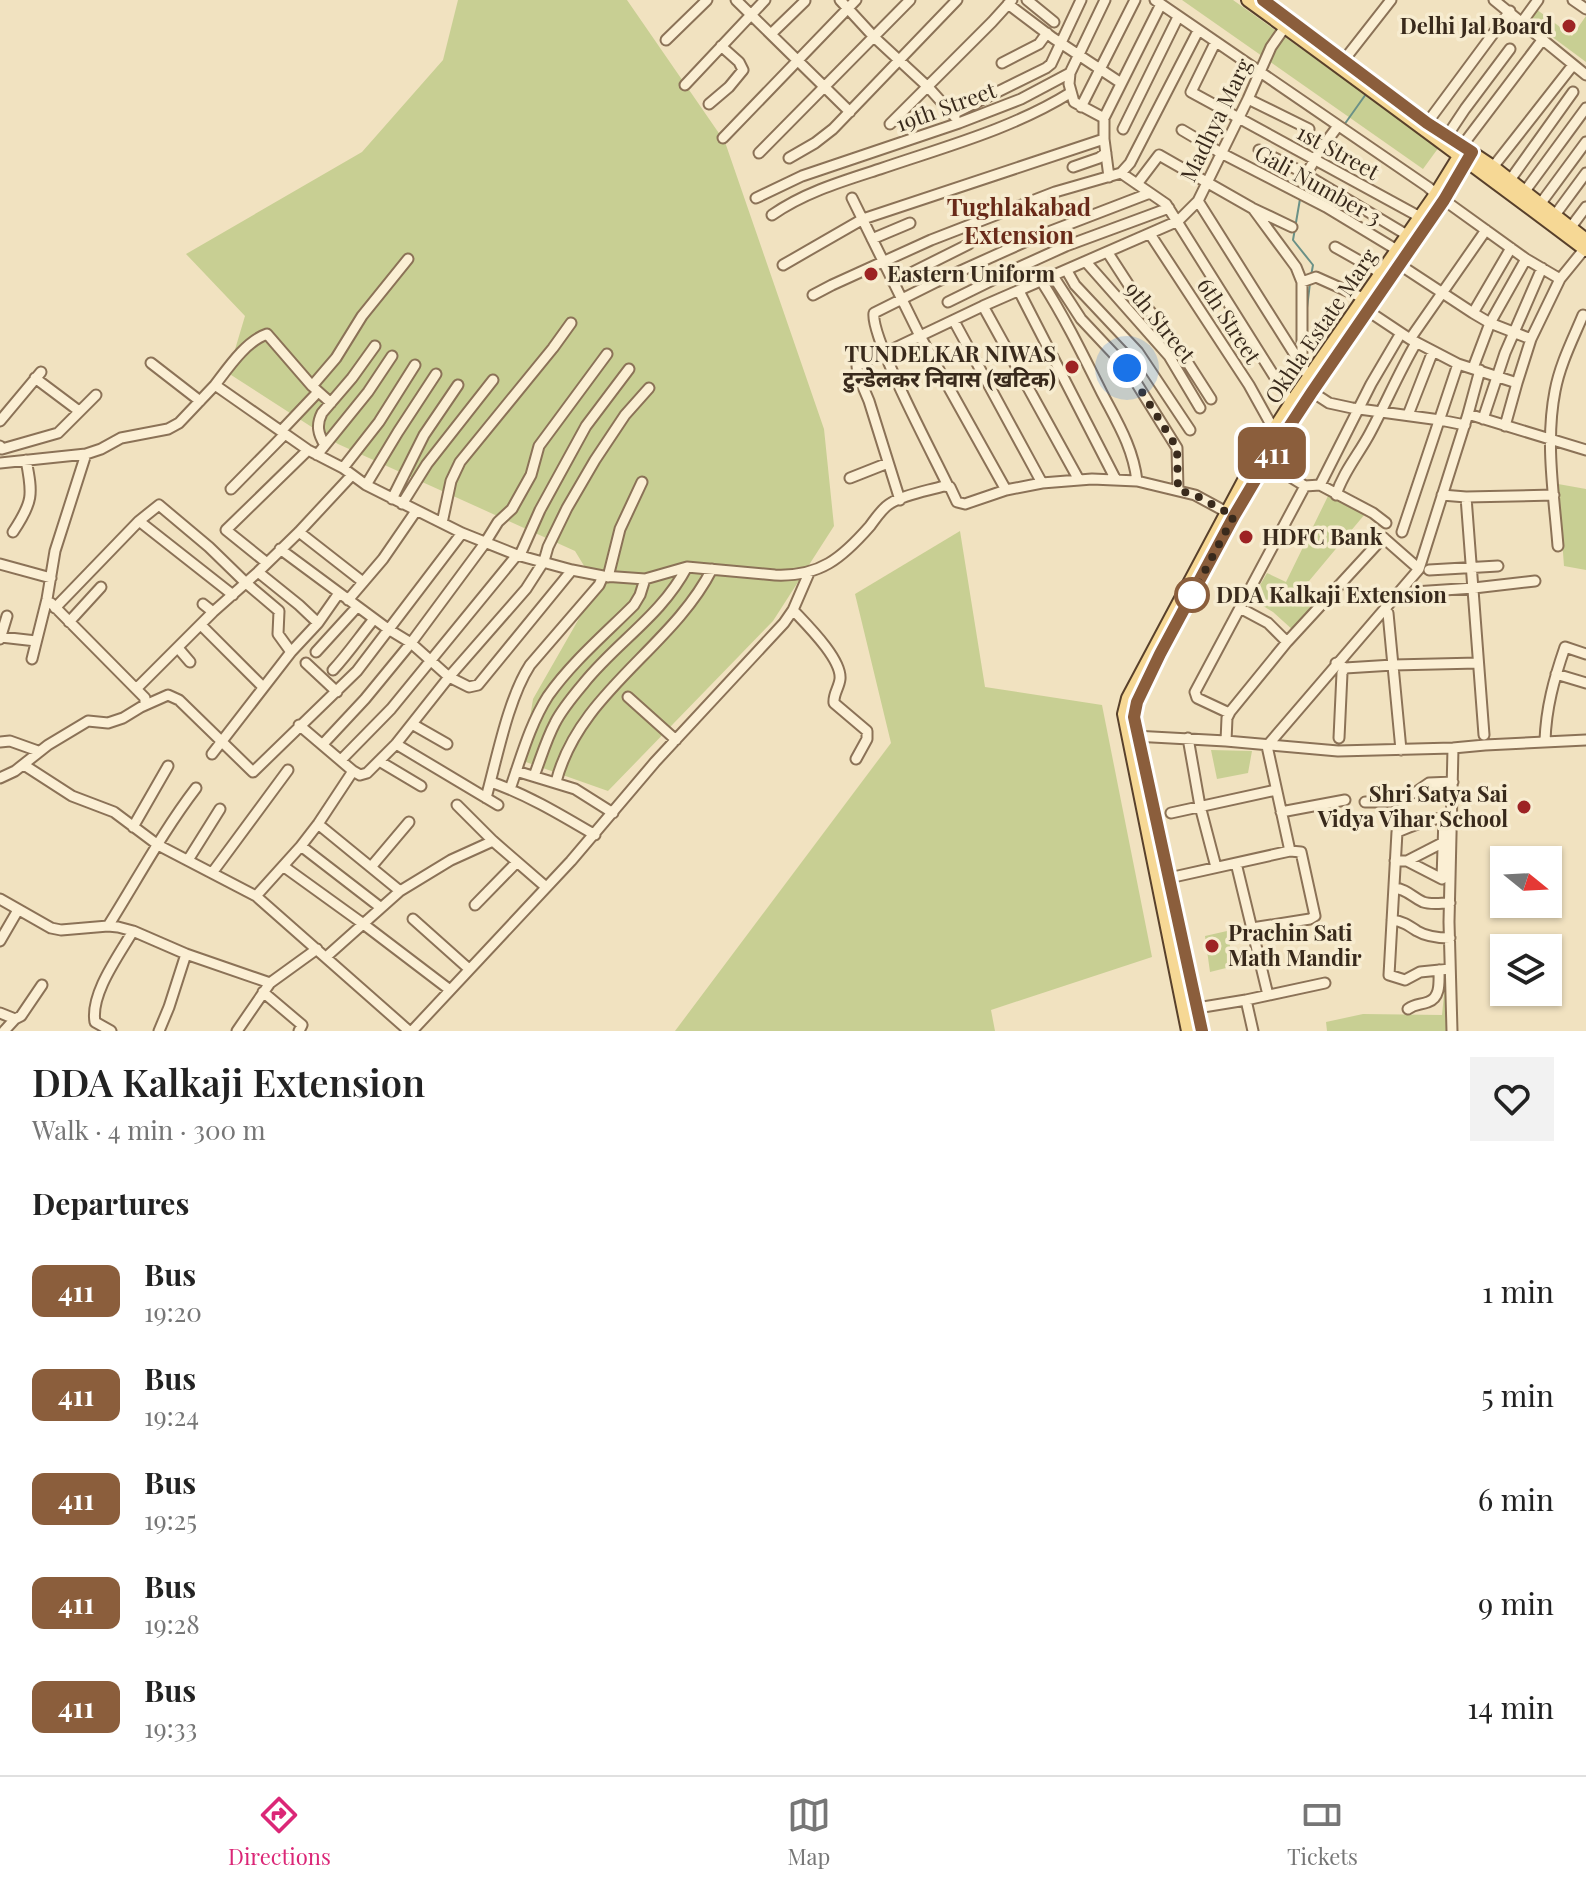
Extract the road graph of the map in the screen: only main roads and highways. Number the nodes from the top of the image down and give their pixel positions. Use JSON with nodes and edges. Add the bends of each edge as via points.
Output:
{"nodes":[{"id":1,"x":1248,"y":0,"type":"edge"},
{"id":2,"x":1263,"y":0,"type":"edge"},
{"id":3,"x":1446,"y":140,"type":"junction"},
{"id":4,"x":1465,"y":152,"type":"junction"},
{"id":5,"x":1486,"y":168,"type":"junction"},
{"id":6,"x":1455,"y":182,"type":"junction"},
{"id":7,"x":1440,"y":193,"type":"junction"},
{"id":8,"x":1586,"y":246,"type":"edge"},
{"id":9,"x":1366,"y":304,"type":"junction"},
{"id":10,"x":1230,"y":514,"type":"junction"},
{"id":11,"x":1134,"y":736,"type":"junction"},
{"id":12,"x":1188,"y":1031,"type":"edge"},
{"id":13,"x":1202,"y":1031,"type":"edge"}],
"edges":[{"from":1,"to":3,"type":"main road","via":[[1424,131]]},
{"from":2,"to":3,"type":"main road"},
{"from":3,"to":4,"type":"main road"},
{"from":3,"to":7,"type":"main road"},
{"from":4,"to":5,"type":"main road"},
{"from":4,"to":6,"type":"main road","name":"Okhla Estate Marg"},
{"from":4,"to":7,"type":"main road","name":"Okhla Estate Marg"},
{"from":5,"to":6,"type":"main road"},
{"from":5,"to":8,"type":"main road"},
{"from":5,"to":8,"type":"main road","via":[[1541,203]]},
{"from":6,"to":7,"type":"main road","name":"Okhla Estate Marg"},
{"from":7,"to":9,"type":"main road","name":"Okhla Estate Marg","via":[[1381,273]]},
{"from":7,"to":9,"type":"main road","name":"Okhla Estate Marg","via":[[1400,265]]},
{"from":9,"to":10,"type":"main road","name":"Okhla Estate Marg"},
{"from":9,"to":10,"type":"main road","name":"Okhla Estate Marg","via":[[1291,403]]},
{"from":10,"to":11,"type":"main road","name":"Okhla Estate Marg","via":[[1128,698],[1124,714]]},
{"from":11,"to":12,"type":"main road","name":"Okhla Estate Marg"},
{"from":11,"to":13,"type":"main road","name":"Okhla Estate Marg"}]}
